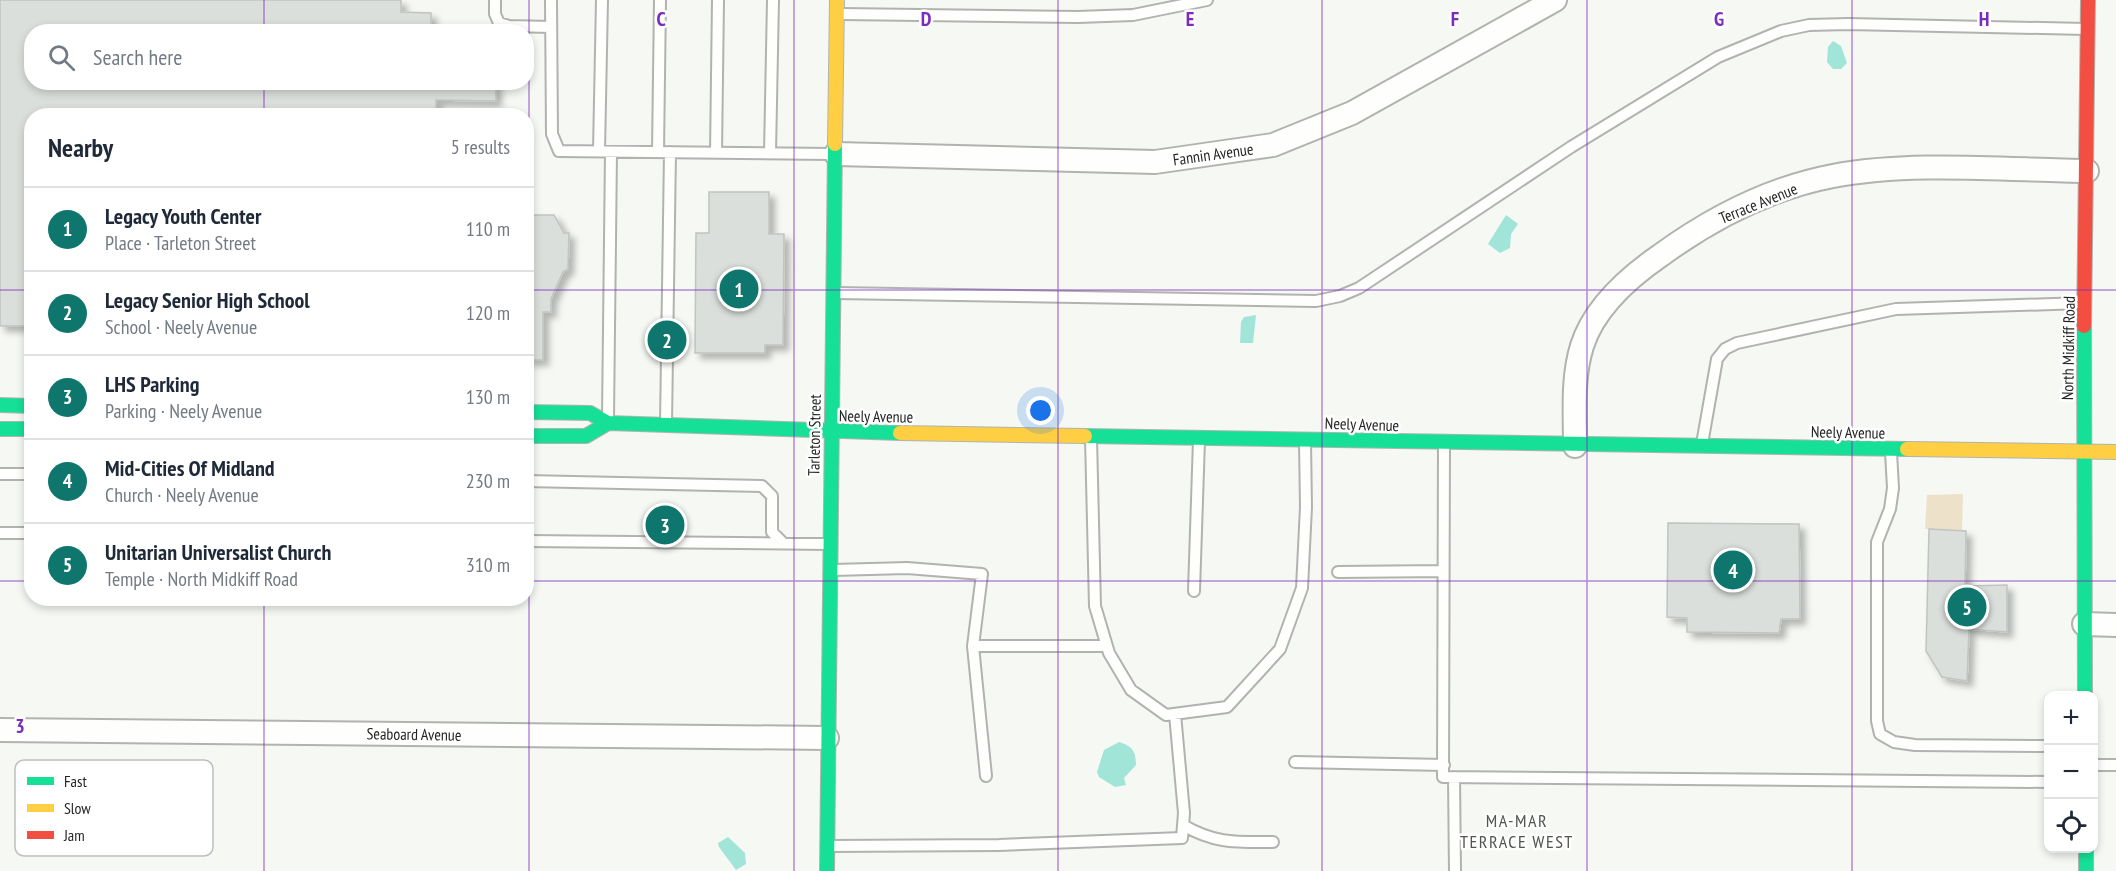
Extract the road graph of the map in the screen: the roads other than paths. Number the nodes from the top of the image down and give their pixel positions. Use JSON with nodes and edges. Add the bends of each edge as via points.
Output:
{"nodes":[{"id":1,"x":495,"y":0,"type":"edge"},
{"id":2,"x":551,"y":0,"type":"edge"},
{"id":3,"x":602,"y":0,"type":"edge"},
{"id":4,"x":660,"y":0,"type":"edge"},
{"id":5,"x":718,"y":0,"type":"edge"},
{"id":6,"x":773,"y":0,"type":"edge"},
{"id":7,"x":1207,"y":0,"type":"edge"},
{"id":8,"x":1554,"y":0,"type":"edge"},
{"id":9,"x":2088,"y":0,"type":"edge"},
{"id":10,"x":837,"y":7,"type":"edge"},
{"id":11,"x":503,"y":24,"type":"edge"},
{"id":12,"x":534,"y":27,"type":"edge"},
{"id":13,"x":551,"y":27,"type":"junction"},
{"id":14,"x":2088,"y":29,"type":"junction"},
{"id":15,"x":599,"y":151,"type":"junction"},
{"id":16,"x":611,"y":152,"type":"junction"},
{"id":17,"x":658,"y":152,"type":"junction"},
{"id":18,"x":670,"y":152,"type":"junction"},
{"id":19,"x":716,"y":153,"type":"junction"},
{"id":20,"x":770,"y":153,"type":"junction"},
{"id":21,"x":836,"y":154,"type":"junction"},
{"id":22,"x":2087,"y":171,"type":"junction"},
{"id":23,"x":833,"y":293,"type":"junction"},
{"id":24,"x":2085,"y":303,"type":"junction"},
{"id":25,"x":0,"y":405,"type":"edge"},
{"id":26,"x":24,"y":406,"type":"edge"},
{"id":27,"x":534,"y":412,"type":"edge"},
{"id":28,"x":608,"y":423,"type":"junction"},
{"id":29,"x":666,"y":424,"type":"junction"},
{"id":30,"x":0,"y":429,"type":"edge"},
{"id":31,"x":24,"y":429,"type":"edge"},
{"id":32,"x":831,"y":432,"type":"junction"},
{"id":33,"x":1091,"y":435,"type":"junction"},
{"id":34,"x":534,"y":436,"type":"edge"},
{"id":35,"x":1199,"y":437,"type":"junction"},
{"id":36,"x":1305,"y":439,"type":"junction"},
{"id":37,"x":1444,"y":443,"type":"junction"},
{"id":38,"x":1575,"y":446,"type":"junction"},
{"id":39,"x":1701,"y":447,"type":"junction"},
{"id":40,"x":1891,"y":449,"type":"junction"},
{"id":41,"x":2082,"y":451,"type":"junction"},
{"id":42,"x":2116,"y":452,"type":"edge"},
{"id":43,"x":0,"y":474,"type":"edge"},
{"id":44,"x":24,"y":474,"type":"edge"},
{"id":45,"x":534,"y":480,"type":"edge"},
{"id":46,"x":0,"y":533,"type":"edge"},
{"id":47,"x":24,"y":533,"type":"edge"},
{"id":48,"x":534,"y":541,"type":"edge"},
{"id":49,"x":783,"y":543,"type":"junction"},
{"id":50,"x":830,"y":544,"type":"junction"},
{"id":51,"x":829,"y":570,"type":"junction"},
{"id":52,"x":1443,"y":571,"type":"junction"},
{"id":53,"x":1338,"y":572,"type":"dead end"},
{"id":54,"x":1194,"y":591,"type":"dead end"},
{"id":55,"x":2084,"y":624,"type":"junction"},
{"id":56,"x":2116,"y":625,"type":"edge"},
{"id":57,"x":974,"y":646,"type":"junction"},
{"id":58,"x":1107,"y":646,"type":"junction"},
{"id":59,"x":2085,"y":691,"type":"edge"},
{"id":60,"x":1175,"y":714,"type":"junction"},
{"id":61,"x":0,"y":730,"type":"edge"},
{"id":62,"x":828,"y":738,"type":"junction"},
{"id":63,"x":2044,"y":746,"type":"edge"},
{"id":64,"x":1295,"y":762,"type":"dead end"},
{"id":65,"x":1443,"y":765,"type":"junction"},
{"id":66,"x":2098,"y":765,"type":"edge"},
{"id":67,"x":2116,"y":765,"type":"edge"},
{"id":68,"x":986,"y":776,"type":"dead end"},
{"id":69,"x":1454,"y":777,"type":"junction"},
{"id":70,"x":2044,"y":782,"type":"edge"},
{"id":71,"x":1184,"y":825,"type":"junction"},
{"id":72,"x":1273,"y":842,"type":"dead end"},
{"id":73,"x":827,"y":847,"type":"junction"},
{"id":74,"x":2086,"y":853,"type":"edge"},
{"id":75,"x":827,"y":871,"type":"edge"},
{"id":76,"x":1455,"y":871,"type":"edge"},
{"id":77,"x":2086,"y":871,"type":"edge"}],
"edges":[{"from":1,"to":11,"type":"lane","via":[[495,14]]},
{"from":2,"to":13,"type":"lane"},
{"from":3,"to":15,"type":"lane"},
{"from":4,"to":17,"type":"lane"},
{"from":5,"to":19,"type":"lane"},
{"from":6,"to":20,"type":"lane"},
{"from":7,"to":10,"type":"lane","via":[[1132,15],[1078,17]]},
{"from":8,"to":21,"type":"street","name":"Fannin Avenue","via":[[1352,113],[1273,145],[1155,162]]},
{"from":9,"to":14,"type":"street","name":"North Midkiff Road"},
{"from":10,"to":21,"type":"street","name":"Tarleton Street"},
{"from":12,"to":13,"type":"lane"},
{"from":13,"to":15,"type":"lane","via":[[552,134],[559,151]]},
{"from":14,"to":22,"type":"street","name":"North Midkiff Road"},
{"from":14,"to":23,"type":"lane","via":[[1838,24],[1809,26],[1750,42],[1665,87],[1359,288],[1324,299]]},
{"from":15,"to":16,"type":"lane"},
{"from":16,"to":17,"type":"lane"},
{"from":16,"to":28,"type":"lane"},
{"from":17,"to":18,"type":"lane"},
{"from":18,"to":19,"type":"lane"},
{"from":18,"to":29,"type":"lane"},
{"from":19,"to":20,"type":"lane"},
{"from":20,"to":21,"type":"lane"},
{"from":21,"to":23,"type":"street","name":"Tarleton Street"},
{"from":22,"to":24,"type":"street","name":"North Midkiff Road"},
{"from":22,"to":38,"type":"street","name":"Terrace Avenue","via":[[1909,170],[1833,176],[1776,192],[1701,226],[1645,266],[1606,303],[1582,344],[1575,375]]},
{"from":23,"to":32,"type":"street","name":"Tarleton Street"},
{"from":24,"to":39,"type":"lane","via":[[1896,309],[1737,344],[1725,349],[1717,359]]},
{"from":24,"to":41,"type":"street","name":"North Midkiff Road"},
{"from":25,"to":26,"type":"street"},
{"from":27,"to":28,"type":"street","name":"Neely Avenue","via":[[590,413]]},
{"from":28,"to":29,"type":"street","name":"Neely Avenue"},
{"from":28,"to":34,"type":"street","name":"Neely Avenue","via":[[586,436]]},
{"from":29,"to":32,"type":"street","name":"Neely Avenue"},
{"from":30,"to":31,"type":"street"},
{"from":32,"to":33,"type":"street","name":"Neely Avenue"},
{"from":32,"to":50,"type":"street","name":"Tarleton Street"},
{"from":33,"to":35,"type":"street","name":"Neely Avenue"},
{"from":33,"to":58,"type":"lane","via":[[1095,606]]},
{"from":35,"to":36,"type":"street","name":"Neely Avenue"},
{"from":35,"to":54,"type":"lane"},
{"from":36,"to":37,"type":"street","name":"Neely Avenue"},
{"from":36,"to":60,"type":"lane","via":[[1302,588],[1280,649],[1227,707]]},
{"from":37,"to":38,"type":"street","name":"Neely Avenue"},
{"from":37,"to":52,"type":"lane"},
{"from":38,"to":39,"type":"street","name":"Neely Avenue"},
{"from":39,"to":40,"type":"street","name":"Neely Avenue"},
{"from":40,"to":41,"type":"street","name":"Neely Avenue"},
{"from":40,"to":63,"type":"lane","via":[[1890,509],[1877,542],[1880,734],[1894,742],[1915,745]]},
{"from":41,"to":42,"type":"street","name":"Neely Avenue"},
{"from":41,"to":55,"type":"street","name":"North Midkiff Road"},
{"from":43,"to":44,"type":"lane"},
{"from":45,"to":49,"type":"lane","via":[[762,486],[772,496],[772,532]]},
{"from":46,"to":47,"type":"lane"},
{"from":48,"to":49,"type":"lane"},
{"from":49,"to":50,"type":"lane"},
{"from":50,"to":51,"type":"street","name":"Tarleton Street"},
{"from":51,"to":57,"type":"lane","via":[[907,568],[981,574]]},
{"from":51,"to":62,"type":"street","name":"Tarleton Street"},
{"from":52,"to":53,"type":"lane"},
{"from":52,"to":65,"type":"lane"},
{"from":55,"to":56,"type":"street"},
{"from":55,"to":59,"type":"street","name":"North Midkiff Road"},
{"from":57,"to":58,"type":"lane"},
{"from":57,"to":68,"type":"lane"},
{"from":58,"to":60,"type":"lane","via":[[1131,690],[1166,715]]},
{"from":60,"to":71,"type":"lane"},
{"from":61,"to":62,"type":"street","name":"Seaboard Avenue"},
{"from":62,"to":73,"type":"street","name":"Tarleton Street"},
{"from":64,"to":65,"type":"lane"},
{"from":65,"to":69,"type":"lane","via":[[1443,777]]},
{"from":66,"to":67,"type":"lane"},
{"from":69,"to":70,"type":"lane"},
{"from":69,"to":76,"type":"lane"},
{"from":71,"to":72,"type":"lane","via":[[1204,837],[1221,841]]},
{"from":71,"to":73,"type":"lane","via":[[1182,838]]},
{"from":73,"to":75,"type":"street","name":"Tarleton Street"},
{"from":74,"to":77,"type":"street"}]}
